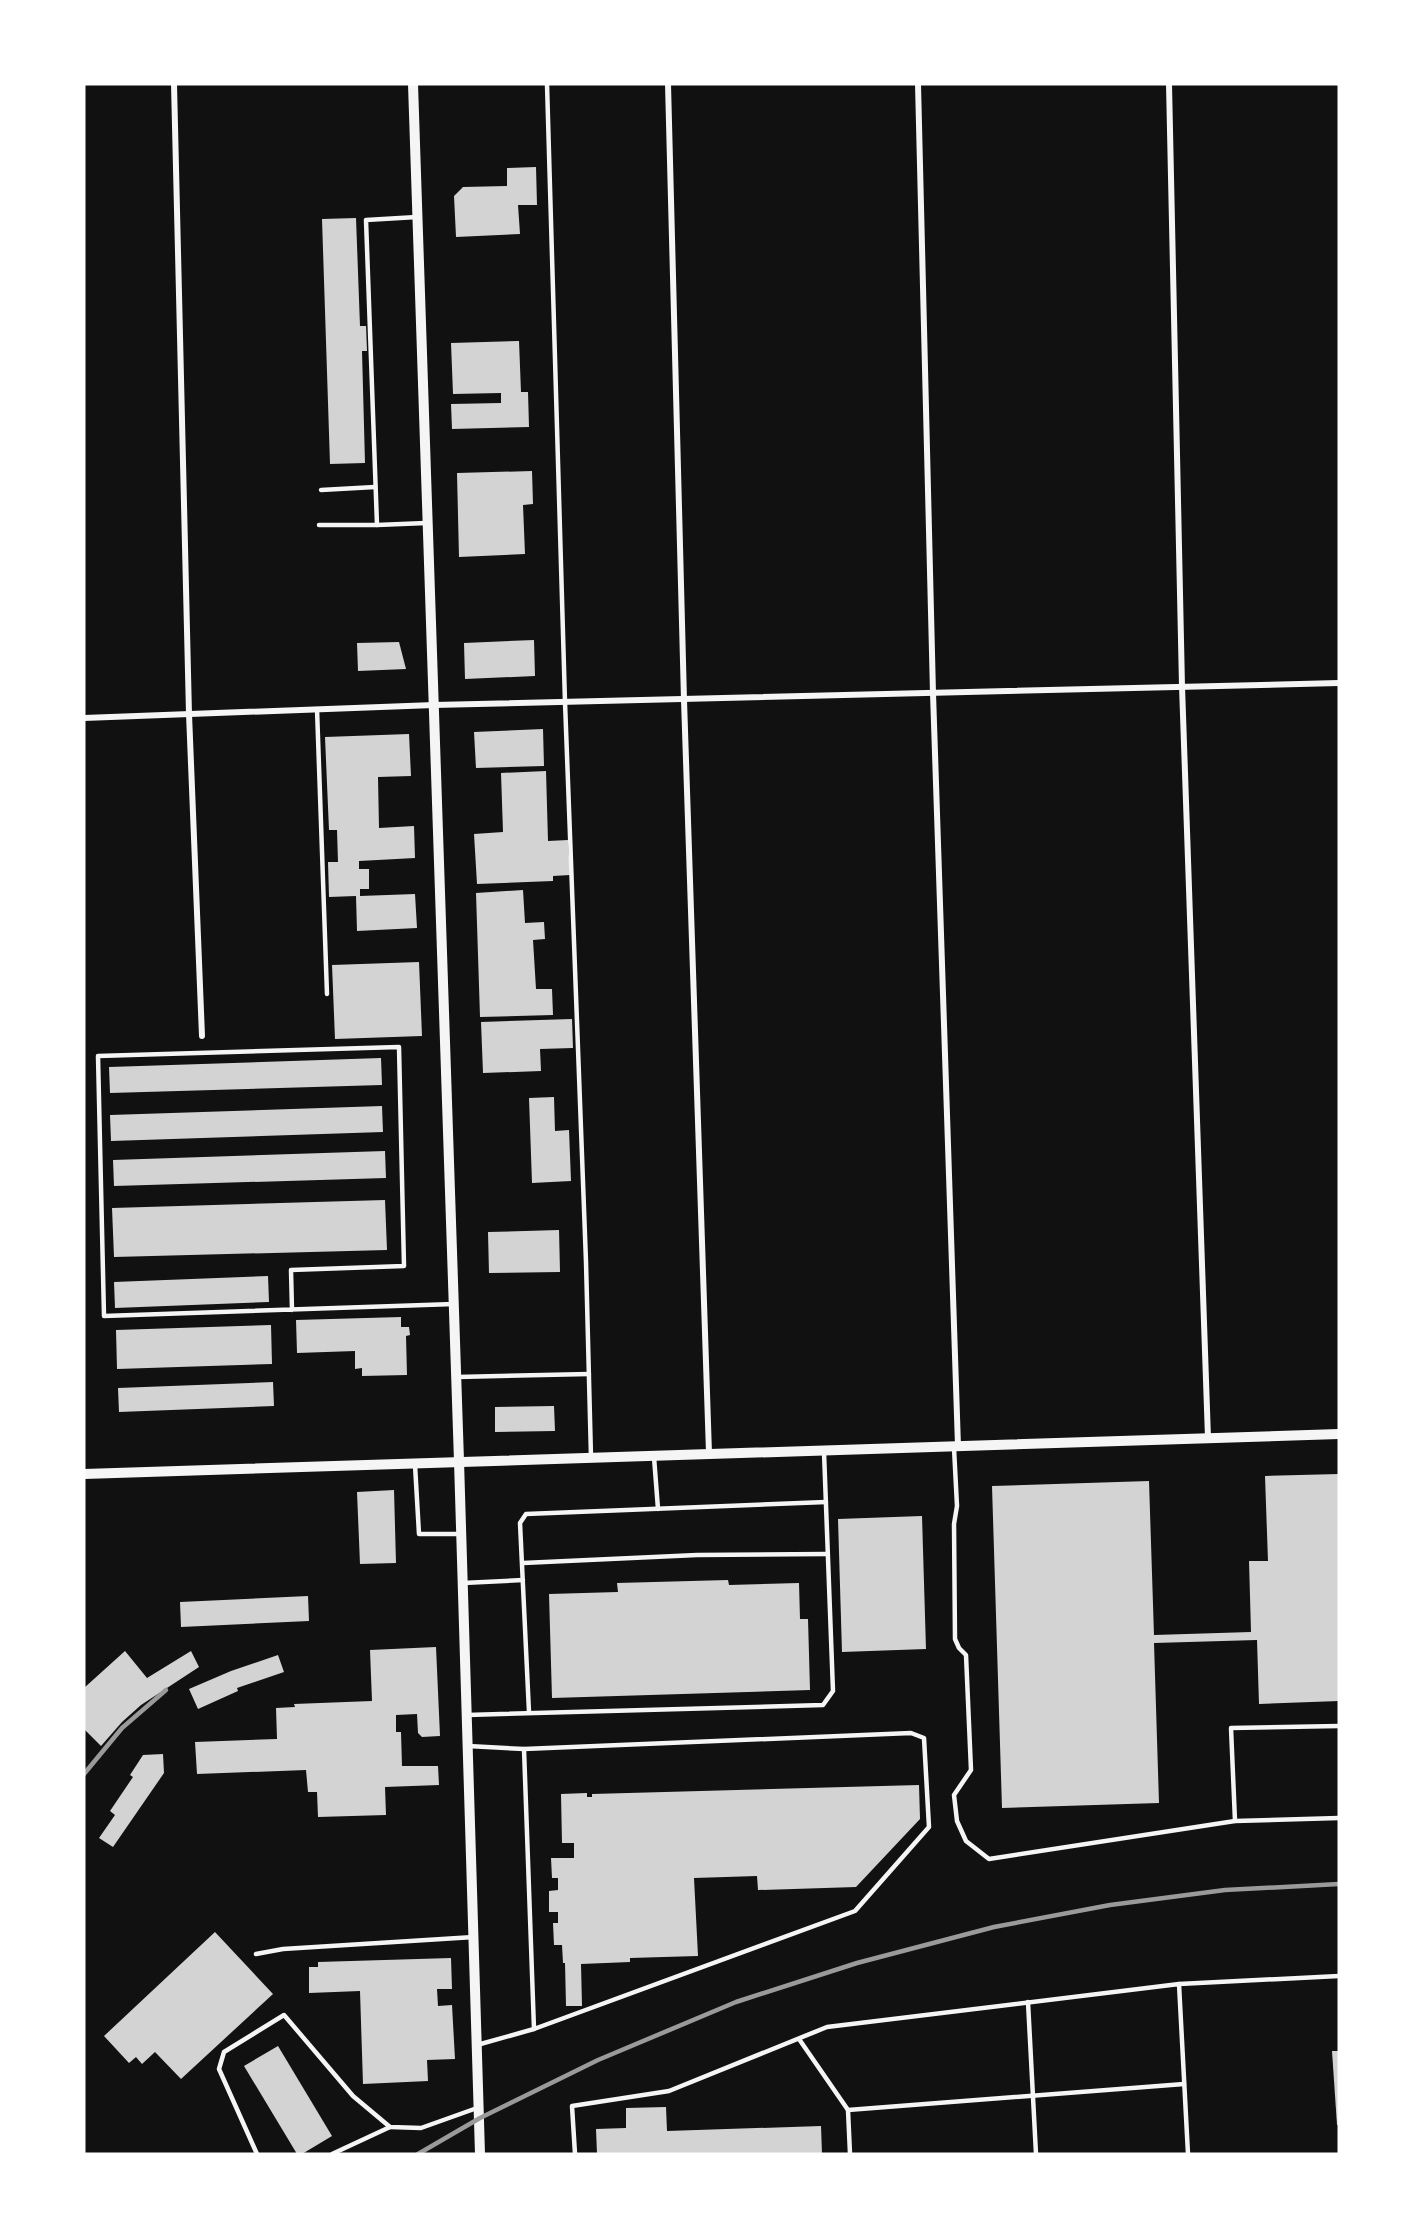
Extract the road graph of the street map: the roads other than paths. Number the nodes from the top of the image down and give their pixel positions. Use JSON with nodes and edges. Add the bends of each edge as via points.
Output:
{"nodes":[{"id":1,"x":174,"y":84,"type":"edge"},
{"id":2,"x":415,"y":84,"type":"edge"},
{"id":3,"x":547,"y":84,"type":"edge"},
{"id":4,"x":668,"y":84,"type":"edge"},
{"id":5,"x":918,"y":84,"type":"edge"},
{"id":6,"x":1169,"y":84,"type":"edge"},
{"id":7,"x":417,"y":217,"type":"junction"},
{"id":8,"x":375,"y":487,"type":"junction"},
{"id":9,"x":321,"y":490,"type":"dead end"},
{"id":10,"x":428,"y":523,"type":"junction"},
{"id":11,"x":319,"y":525,"type":"dead end"},
{"id":12,"x":377,"y":525,"type":"junction"},
{"id":13,"x":1339,"y":682,"type":"edge"},
{"id":14,"x":1182,"y":686,"type":"junction"},
{"id":15,"x":933,"y":693,"type":"junction"},
{"id":16,"x":684,"y":699,"type":"junction"},
{"id":17,"x":565,"y":702,"type":"junction"},
{"id":18,"x":434,"y":705,"type":"junction"},
{"id":19,"x":317,"y":710,"type":"junction"},
{"id":20,"x":189,"y":714,"type":"junction"},
{"id":21,"x":84,"y":718,"type":"edge"},
{"id":22,"x":327,"y":994,"type":"dead end"},
{"id":23,"x":202,"y":1036,"type":"dead end"},
{"id":24,"x":454,"y":1304,"type":"junction"},
{"id":25,"x":292,"y":1310,"type":"junction"},
{"id":26,"x":589,"y":1374,"type":"junction"},
{"id":27,"x":457,"y":1377,"type":"junction"},
{"id":28,"x":1339,"y":1434,"type":"edge"},
{"id":29,"x":1208,"y":1438,"type":"junction"},
{"id":30,"x":956,"y":1446,"type":"junction"},
{"id":31,"x":824,"y":1450,"type":"junction"},
{"id":32,"x":709,"y":1453,"type":"junction"},
{"id":33,"x":654,"y":1455,"type":"junction"},
{"id":34,"x":591,"y":1457,"type":"junction"},
{"id":35,"x":459,"y":1461,"type":"junction"},
{"id":36,"x":415,"y":1462,"type":"junction"},
{"id":37,"x":84,"y":1474,"type":"edge"},
{"id":38,"x":826,"y":1502,"type":"junction"},
{"id":39,"x":658,"y":1509,"type":"junction"},
{"id":40,"x":462,"y":1534,"type":"junction"},
{"id":41,"x":827,"y":1554,"type":"junction"},
{"id":42,"x":523,"y":1563,"type":"junction"},
{"id":43,"x":523,"y":1580,"type":"junction"},
{"id":44,"x":463,"y":1583,"type":"junction"},
{"id":45,"x":529,"y":1712,"type":"junction"},
{"id":46,"x":467,"y":1715,"type":"junction"},
{"id":47,"x":1339,"y":1726,"type":"edge"},
{"id":48,"x":468,"y":1746,"type":"junction"},
{"id":49,"x":524,"y":1749,"type":"junction"},
{"id":50,"x":1339,"y":1818,"type":"edge"},
{"id":51,"x":1234,"y":1821,"type":"junction"},
{"id":52,"x":474,"y":1937,"type":"junction"},
{"id":53,"x":256,"y":1954,"type":"dead end"},
{"id":54,"x":1339,"y":1976,"type":"edge"},
{"id":55,"x":1179,"y":1984,"type":"junction"},
{"id":56,"x":1028,"y":2002,"type":"junction"},
{"id":57,"x":534,"y":2029,"type":"junction"},
{"id":58,"x":799,"y":2038,"type":"junction"},
{"id":59,"x":477,"y":2045,"type":"junction"},
{"id":60,"x":1184,"y":2084,"type":"junction"},
{"id":61,"x":1033,"y":2096,"type":"junction"},
{"id":62,"x":479,"y":2107,"type":"junction"},
{"id":63,"x":848,"y":2110,"type":"junction"},
{"id":64,"x":390,"y":2127,"type":"junction"},
{"id":65,"x":257,"y":2154,"type":"edge"},
{"id":66,"x":332,"y":2154,"type":"edge"},
{"id":67,"x":480,"y":2154,"type":"edge"},
{"id":68,"x":575,"y":2154,"type":"edge"},
{"id":69,"x":850,"y":2154,"type":"edge"},
{"id":70,"x":1036,"y":2154,"type":"edge"},
{"id":71,"x":1188,"y":2154,"type":"edge"}],
"edges":[{"from":1,"to":20,"type":"street"},
{"from":2,"to":7,"type":"street"},
{"from":3,"to":17,"type":"lane"},
{"from":4,"to":16,"type":"street"},
{"from":5,"to":15,"type":"street"},
{"from":6,"to":14,"type":"street"},
{"from":7,"to":8,"type":"lane","via":[[366,220]]},
{"from":7,"to":10,"type":"street"},
{"from":8,"to":9,"type":"lane"},
{"from":8,"to":12,"type":"lane"},
{"from":10,"to":12,"type":"lane"},
{"from":10,"to":18,"type":"street"},
{"from":11,"to":12,"type":"lane"},
{"from":13,"to":14,"type":"street"},
{"from":14,"to":15,"type":"street"},
{"from":14,"to":29,"type":"street"},
{"from":15,"to":16,"type":"street"},
{"from":15,"to":30,"type":"street"},
{"from":16,"to":17,"type":"street"},
{"from":16,"to":32,"type":"street"},
{"from":17,"to":18,"type":"street"},
{"from":17,"to":26,"type":"lane"},
{"from":18,"to":19,"type":"street"},
{"from":18,"to":24,"type":"street"},
{"from":19,"to":20,"type":"street"},
{"from":19,"to":22,"type":"lane"},
{"from":20,"to":21,"type":"street"},
{"from":20,"to":23,"type":"street"},
{"from":24,"to":25,"type":"lane"},
{"from":24,"to":27,"type":"street"},
{"from":25,"to":25,"type":"lane","via":[[104,1316],[98,1056],[399,1047],[404,1266],[291,1270]]},
{"from":26,"to":27,"type":"lane"},
{"from":26,"to":34,"type":"lane"},
{"from":27,"to":35,"type":"street"},
{"from":28,"to":29,"type":"street"},
{"from":29,"to":30,"type":"street"},
{"from":30,"to":31,"type":"street"},
{"from":30,"to":51,"type":"lane","via":[[955,1639],[966,1655],[971,1770],[954,1795],[957,1821],[966,1841],[989,1859]]},
{"from":31,"to":32,"type":"street"},
{"from":31,"to":38,"type":"lane"},
{"from":32,"to":33,"type":"street"},
{"from":33,"to":34,"type":"street"},
{"from":33,"to":39,"type":"lane"},
{"from":34,"to":35,"type":"street"},
{"from":35,"to":36,"type":"street"},
{"from":35,"to":40,"type":"street"},
{"from":36,"to":37,"type":"street"},
{"from":36,"to":40,"type":"lane","via":[[419,1534]]},
{"from":38,"to":39,"type":"lane"},
{"from":38,"to":41,"type":"lane"},
{"from":39,"to":42,"type":"lane","via":[[526,1514],[520,1523]]},
{"from":40,"to":44,"type":"street"},
{"from":41,"to":42,"type":"lane"},
{"from":41,"to":45,"type":"lane","via":[[833,1691],[823,1705]]},
{"from":42,"to":43,"type":"lane"},
{"from":43,"to":44,"type":"lane"},
{"from":43,"to":45,"type":"lane"},
{"from":44,"to":46,"type":"street"},
{"from":45,"to":46,"type":"lane"},
{"from":46,"to":48,"type":"street"},
{"from":47,"to":51,"type":"lane","via":[[1231,1728]]},
{"from":48,"to":49,"type":"lane"},
{"from":48,"to":52,"type":"street"},
{"from":49,"to":57,"type":"lane"},
{"from":49,"to":57,"type":"lane","via":[[911,1733],[924,1738],[928,1827],[855,1911]]},
{"from":50,"to":51,"type":"lane"},
{"from":52,"to":53,"type":"lane","via":[[283,1948]]},
{"from":52,"to":59,"type":"street"},
{"from":54,"to":55,"type":"lane"},
{"from":55,"to":56,"type":"lane"},
{"from":55,"to":60,"type":"lane"},
{"from":56,"to":58,"type":"lane","via":[[827,2027]]},
{"from":56,"to":61,"type":"lane"},
{"from":57,"to":59,"type":"lane"},
{"from":58,"to":63,"type":"lane"},
{"from":58,"to":68,"type":"lane","via":[[669,2091],[572,2106]]},
{"from":59,"to":62,"type":"street"},
{"from":60,"to":61,"type":"lane"},
{"from":60,"to":71,"type":"lane"},
{"from":61,"to":63,"type":"lane"},
{"from":61,"to":70,"type":"lane"},
{"from":62,"to":64,"type":"lane","via":[[421,2128]]},
{"from":62,"to":67,"type":"street"},
{"from":63,"to":69,"type":"lane"},
{"from":64,"to":65,"type":"lane","via":[[353,2096],[284,2016],[224,2052],[219,2069]]},
{"from":64,"to":66,"type":"lane"}]}
